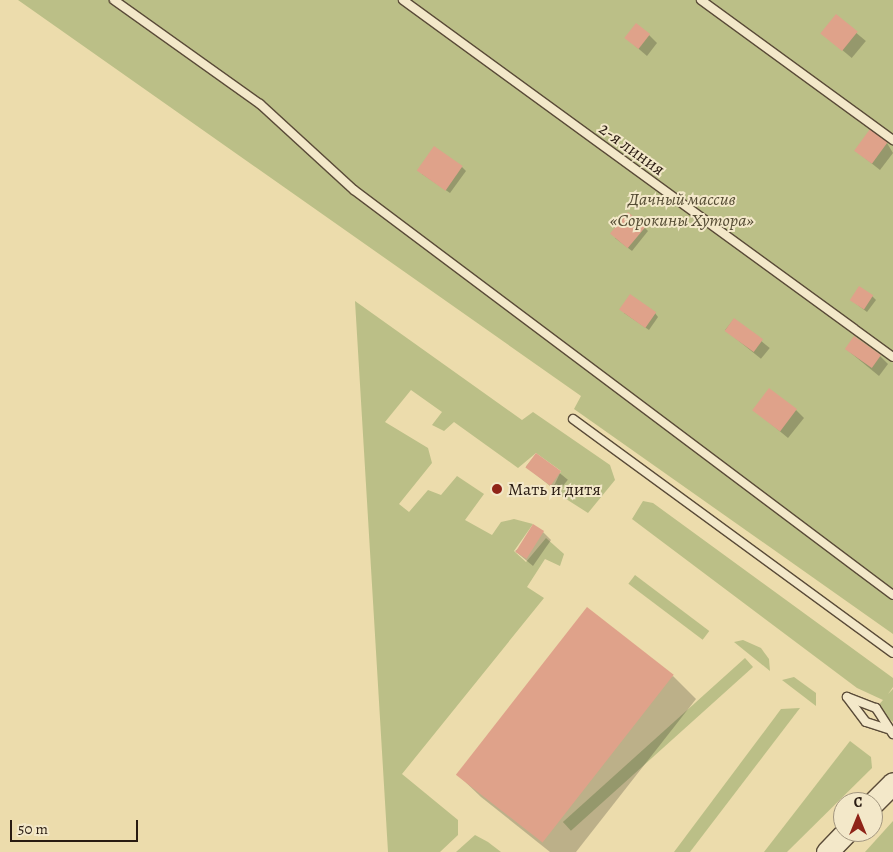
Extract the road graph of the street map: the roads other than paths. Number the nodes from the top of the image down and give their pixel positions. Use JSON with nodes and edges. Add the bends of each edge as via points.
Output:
{"nodes":[{"id":1,"x":114,"y":0,"type":"edge"},
{"id":2,"x":403,"y":0,"type":"edge"},
{"id":3,"x":701,"y":0,"type":"edge"},
{"id":4,"x":893,"y":140,"type":"edge"},
{"id":5,"x":893,"y":357,"type":"edge"},
{"id":6,"x":573,"y":419,"type":"dead end"},
{"id":7,"x":893,"y":595,"type":"edge"},
{"id":8,"x":893,"y":653,"type":"edge"},
{"id":9,"x":890,"y":731,"type":"edge"},
{"id":10,"x":893,"y":783,"type":"edge"},
{"id":11,"x":883,"y":793,"type":"edge"},
{"id":12,"x":836,"y":842,"type":"edge"},
{"id":13,"x":827,"y":852,"type":"edge"}],
"edges":[{"from":1,"to":7,"type":"lane","via":[[260,104],[354,190]]},
{"from":2,"to":5,"type":"lane","name":"2-я линия"},
{"from":3,"to":4,"type":"lane"},
{"from":6,"to":8,"type":"lane"},
{"from":9,"to":9,"type":"lane","via":[[876,708],[847,697],[866,722]]},
{"from":10,"to":11,"type":"main road"},
{"from":12,"to":13,"type":"main road"}]}
